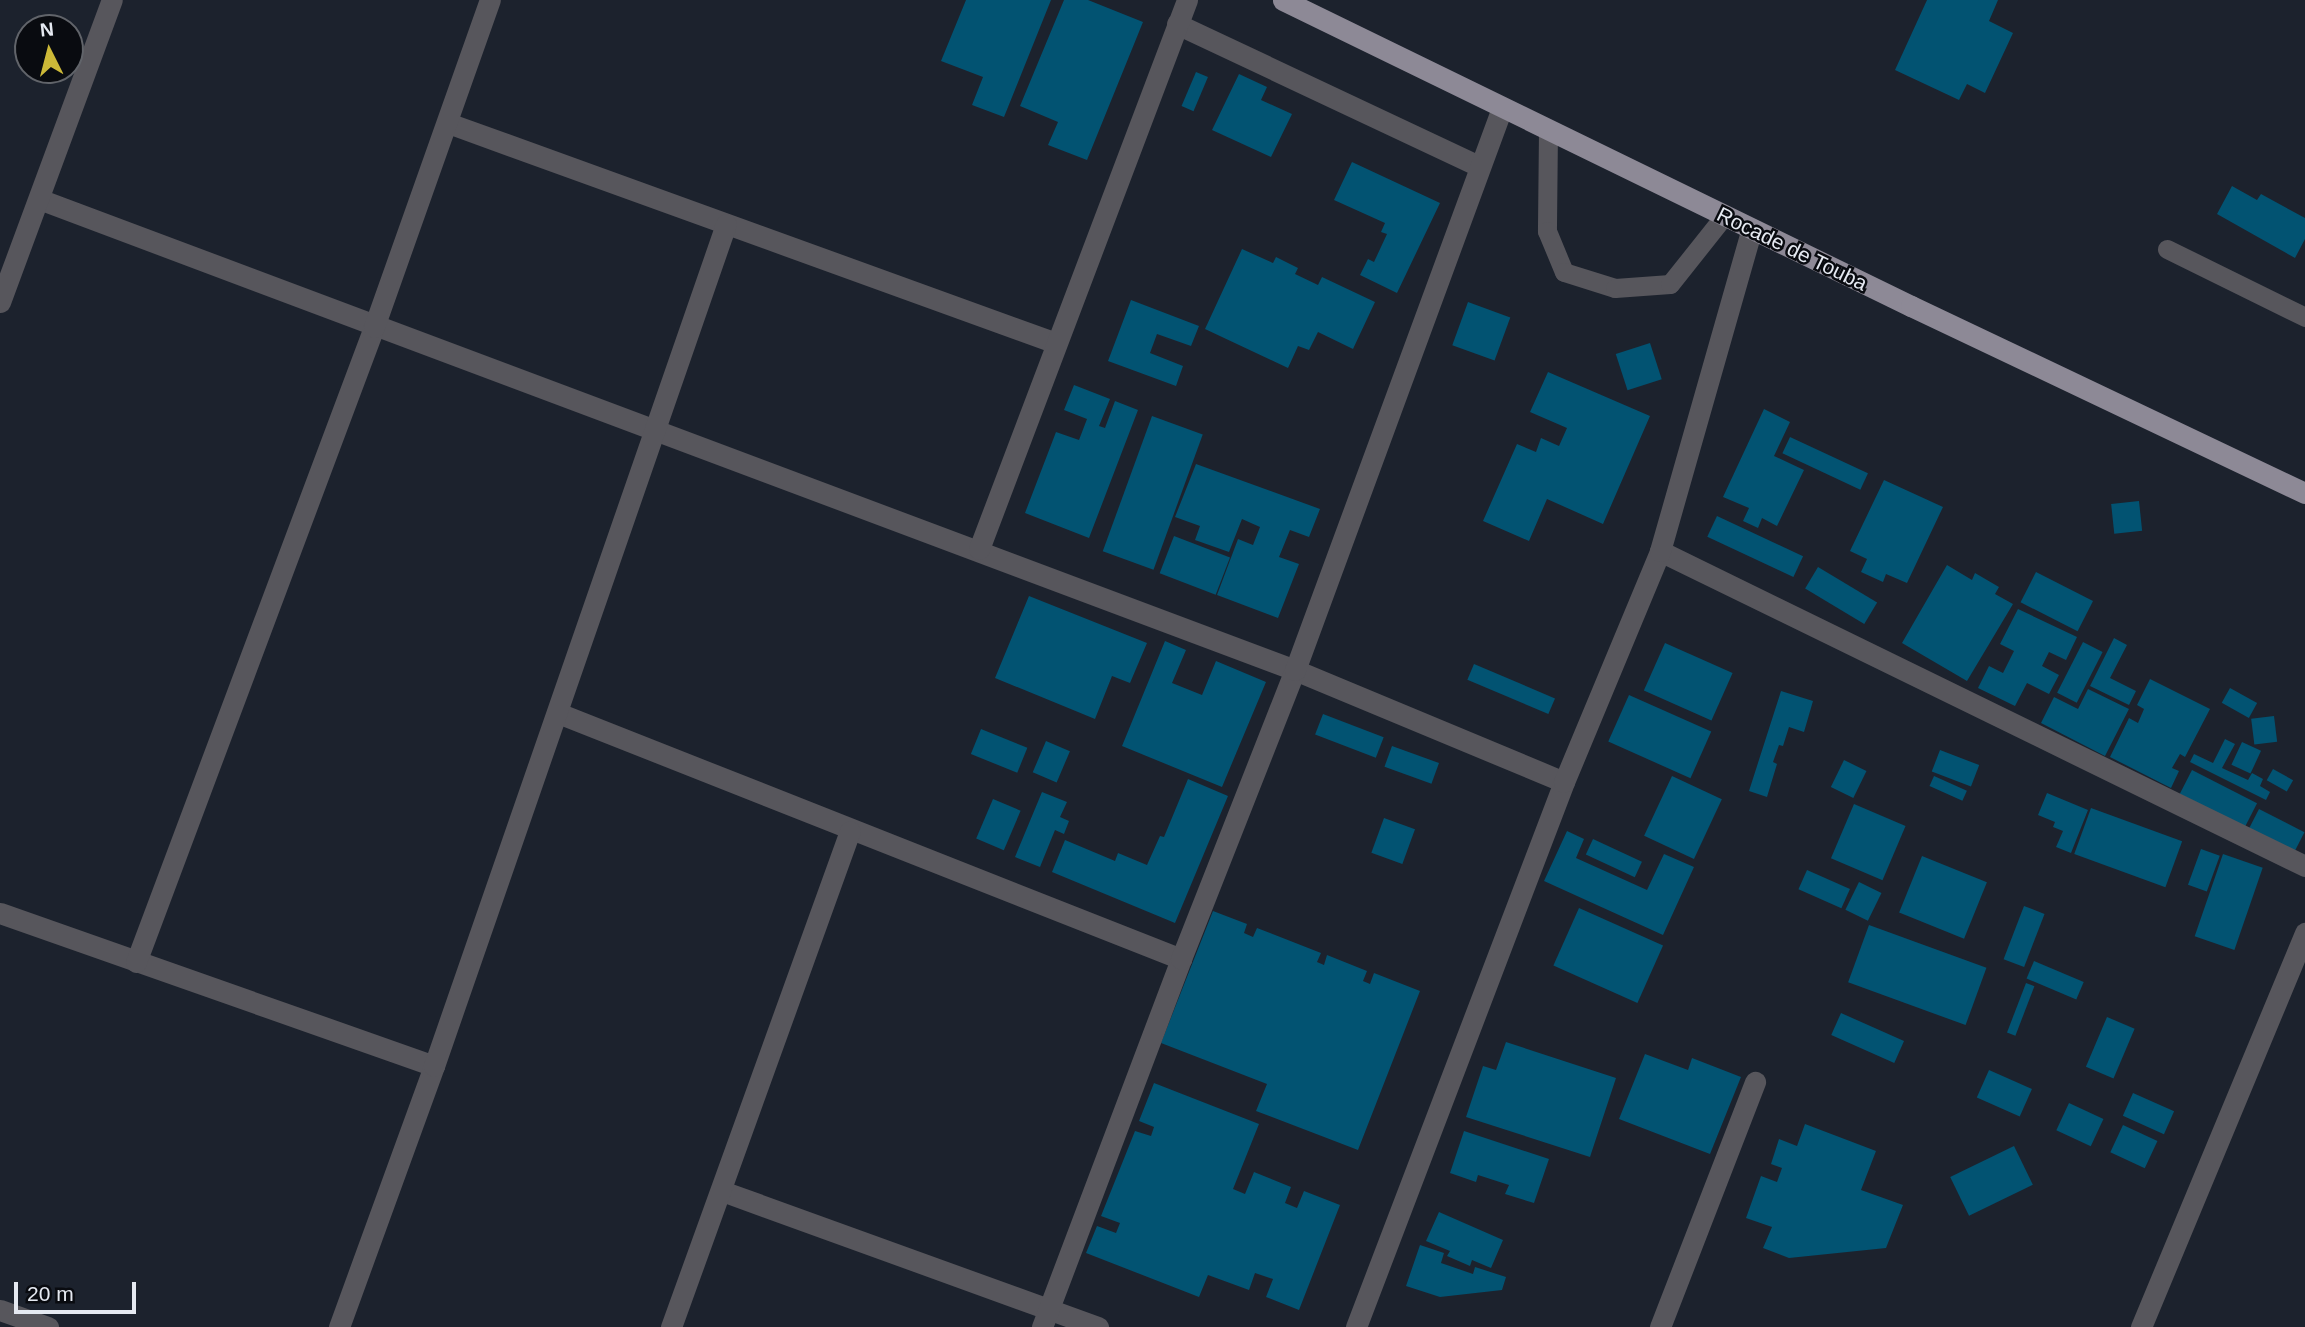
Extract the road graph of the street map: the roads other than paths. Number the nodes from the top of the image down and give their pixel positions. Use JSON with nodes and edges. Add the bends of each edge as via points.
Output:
{"nodes":[{"id":1,"x":112,"y":0,"type":"edge"},
{"id":2,"x":490,"y":0,"type":"edge"},
{"id":3,"x":1186,"y":0,"type":"edge"},
{"id":4,"x":1283,"y":0,"type":"edge"},
{"id":5,"x":1177,"y":24,"type":"junction"},
{"id":6,"x":1502,"y":108,"type":"junction"},
{"id":7,"x":447,"y":123,"type":"junction"},
{"id":8,"x":1548,"y":130,"type":"junction"},
{"id":9,"x":1479,"y":166,"type":"junction"},
{"id":10,"x":39,"y":199,"type":"junction"},
{"id":11,"x":1724,"y":216,"type":"junction"},
{"id":12,"x":726,"y":224,"type":"junction"},
{"id":13,"x":1752,"y":229,"type":"junction"},
{"id":14,"x":2167,"y":249,"type":"dead end"},
{"id":15,"x":0,"y":302,"type":"edge"},
{"id":16,"x":2305,"y":317,"type":"edge"},
{"id":17,"x":374,"y":327,"type":"junction"},
{"id":18,"x":1056,"y":343,"type":"junction"},
{"id":19,"x":656,"y":432,"type":"junction"},
{"id":20,"x":2305,"y":493,"type":"edge"},
{"id":21,"x":979,"y":549,"type":"junction"},
{"id":22,"x":1660,"y":551,"type":"junction"},
{"id":23,"x":1295,"y":670,"type":"junction"},
{"id":24,"x":558,"y":713,"type":"junction"},
{"id":25,"x":1564,"y":782,"type":"junction"},
{"id":26,"x":850,"y":831,"type":"junction"},
{"id":27,"x":2305,"y":866,"type":"edge"},
{"id":28,"x":0,"y":913,"type":"edge"},
{"id":29,"x":2305,"y":933,"type":"edge"},
{"id":30,"x":1181,"y":959,"type":"junction"},
{"id":31,"x":136,"y":962,"type":"junction"},
{"id":32,"x":433,"y":1066,"type":"junction"},
{"id":33,"x":1755,"y":1083,"type":"dead end"},
{"id":34,"x":722,"y":1191,"type":"junction"},
{"id":35,"x":0,"y":1310,"type":"edge"},
{"id":36,"x":1045,"y":1318,"type":"edge"},
{"id":37,"x":48,"y":1327,"type":"edge"},
{"id":38,"x":339,"y":1327,"type":"edge"},
{"id":39,"x":671,"y":1327,"type":"edge"},
{"id":40,"x":1098,"y":1327,"type":"edge"},
{"id":41,"x":1356,"y":1327,"type":"edge"},
{"id":42,"x":1660,"y":1327,"type":"edge"},
{"id":43,"x":2141,"y":1327,"type":"edge"}],
"edges":[{"from":1,"to":10,"type":"street"},
{"from":2,"to":7,"type":"street"},
{"from":3,"to":5,"type":"street"},
{"from":4,"to":6,"type":"main road","name":"Rocade de Touba"},
{"from":5,"to":9,"type":"street"},
{"from":5,"to":18,"type":"street"},
{"from":6,"to":8,"type":"main road","name":"Rocade de Touba"},
{"from":6,"to":9,"type":"street"},
{"from":7,"to":12,"type":"street"},
{"from":7,"to":17,"type":"street"},
{"from":8,"to":11,"type":"main road","name":"Rocade de Touba"},
{"from":8,"to":11,"type":"lane","via":[[1547,231],[1564,272],[1615,288],[1670,284]]},
{"from":9,"to":23,"type":"street"},
{"from":10,"to":15,"type":"street"},
{"from":10,"to":17,"type":"street"},
{"from":11,"to":13,"type":"main road","name":"Rocade de Touba"},
{"from":12,"to":18,"type":"street"},
{"from":12,"to":19,"type":"street"},
{"from":13,"to":20,"type":"main road","name":"Rocade de Touba"},
{"from":13,"to":22,"type":"street"},
{"from":14,"to":16,"type":"lane"},
{"from":17,"to":19,"type":"street"},
{"from":17,"to":31,"type":"street"},
{"from":18,"to":21,"type":"street"},
{"from":19,"to":21,"type":"street"},
{"from":19,"to":24,"type":"street"},
{"from":21,"to":23,"type":"street"},
{"from":22,"to":25,"type":"street"},
{"from":22,"to":27,"type":"street"},
{"from":23,"to":25,"type":"street"},
{"from":23,"to":30,"type":"street"},
{"from":24,"to":26,"type":"street"},
{"from":24,"to":32,"type":"street"},
{"from":25,"to":41,"type":"street"},
{"from":26,"to":30,"type":"street"},
{"from":26,"to":34,"type":"street"},
{"from":28,"to":31,"type":"street"},
{"from":29,"to":43,"type":"street"},
{"from":30,"to":36,"type":"street"},
{"from":31,"to":32,"type":"street"},
{"from":32,"to":38,"type":"street"},
{"from":33,"to":42,"type":"street"},
{"from":34,"to":36,"type":"street"},
{"from":34,"to":39,"type":"street"},
{"from":35,"to":37,"type":"street"},
{"from":36,"to":40,"type":"street"}]}
